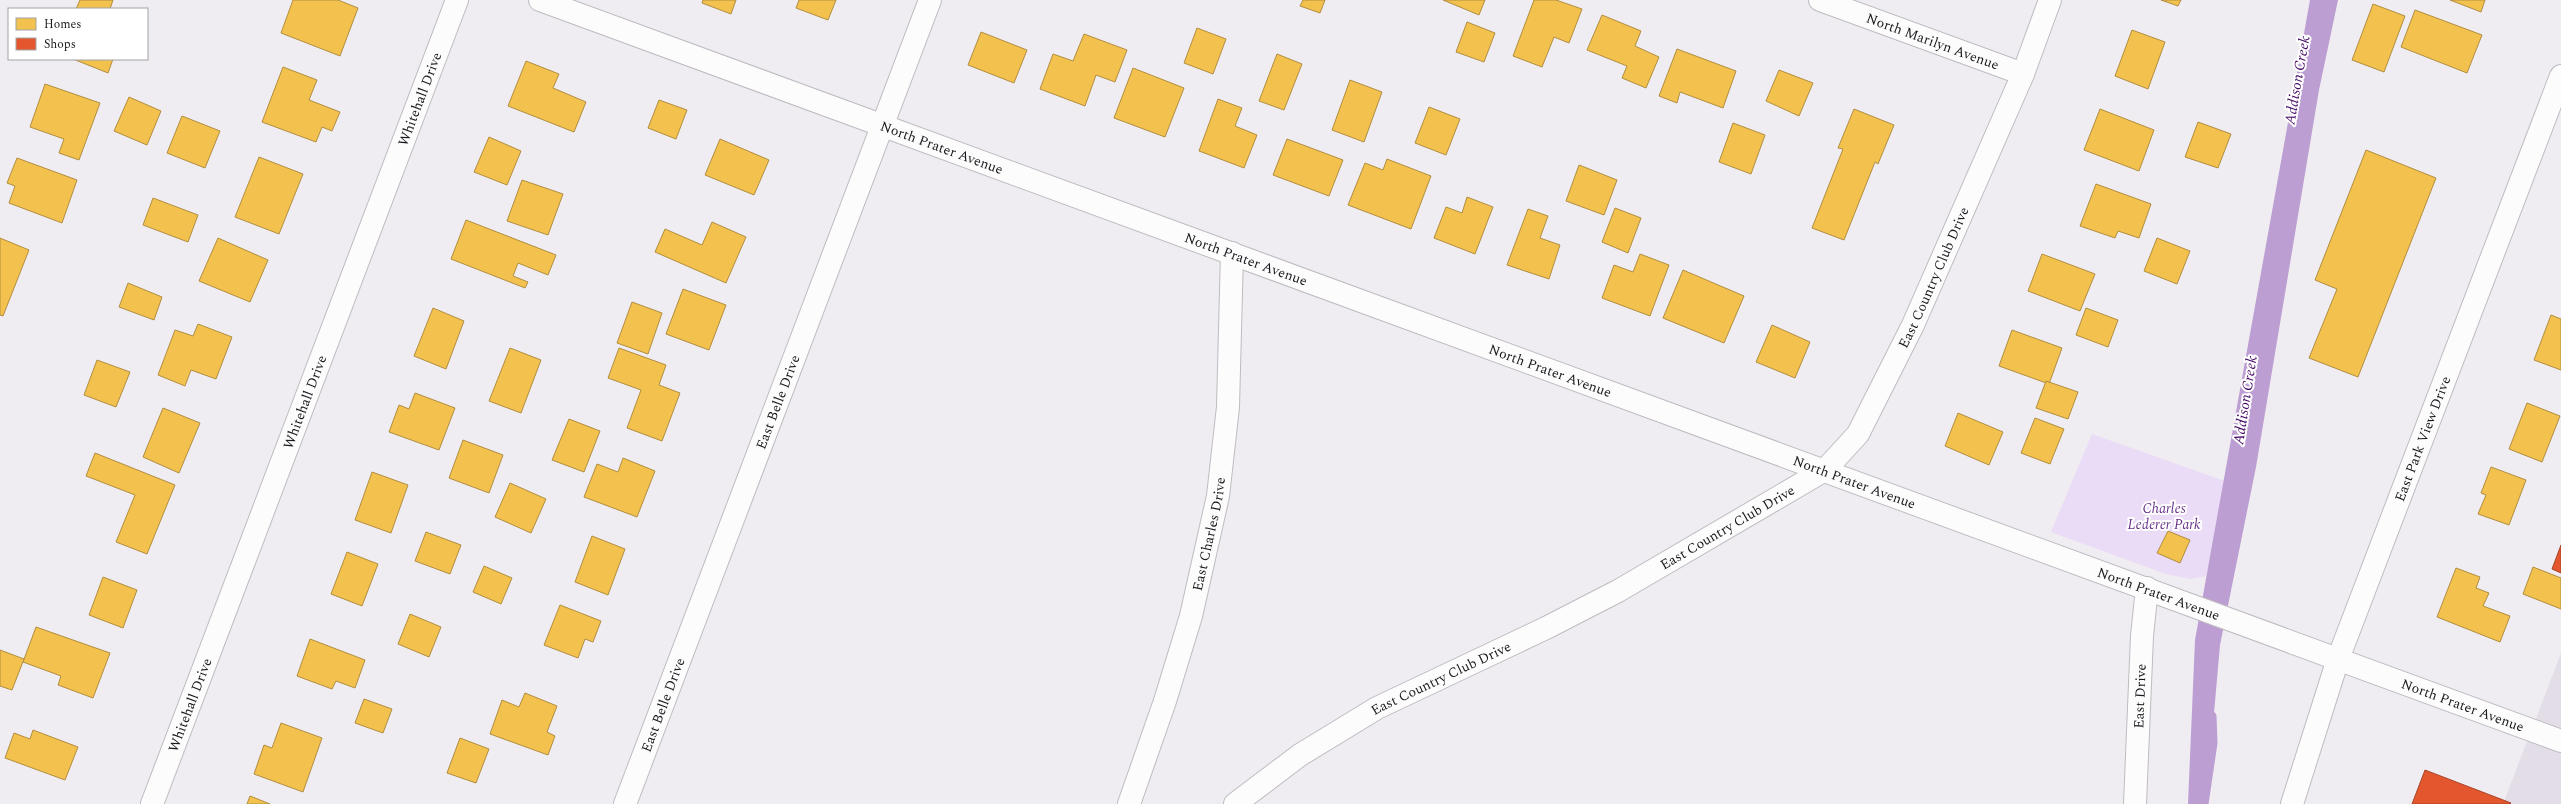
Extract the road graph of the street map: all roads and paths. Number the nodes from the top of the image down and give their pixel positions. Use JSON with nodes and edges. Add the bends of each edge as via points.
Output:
{"nodes":[{"id":1,"x":457,"y":0,"type":"edge"},
{"id":2,"x":540,"y":0,"type":"edge"},
{"id":3,"x":930,"y":0,"type":"edge"},
{"id":4,"x":1820,"y":0,"type":"edge"},
{"id":5,"x":2050,"y":0,"type":"edge"},
{"id":6,"x":2023,"y":74,"type":"junction"},
{"id":7,"x":2561,"y":76,"type":"edge"},
{"id":8,"x":882,"y":125,"type":"junction"},
{"id":9,"x":1232,"y":253,"type":"junction"},
{"id":10,"x":1825,"y":470,"type":"junction"},
{"id":11,"x":2147,"y":588,"type":"junction"},
{"id":12,"x":2338,"y":659,"type":"junction"},
{"id":13,"x":2561,"y":740,"type":"edge"},
{"id":14,"x":152,"y":804,"type":"edge"},
{"id":15,"x":625,"y":804,"type":"edge"},
{"id":16,"x":1129,"y":804,"type":"edge"},
{"id":17,"x":1235,"y":804,"type":"edge"},
{"id":18,"x":2135,"y":804,"type":"edge"},
{"id":19,"x":2292,"y":804,"type":"edge"}],
"edges":[{"from":1,"to":14,"type":"street","name":"Whitehall Drive"},
{"from":2,"to":8,"type":"street","name":"North Prater Avenue"},
{"from":3,"to":8,"type":"street","name":"East Belle Drive"},
{"from":4,"to":6,"type":"street","name":"North Marilyn Avenue"},
{"from":5,"to":6,"type":"street","name":"East Country Club Drive"},
{"from":6,"to":10,"type":"street","name":"East Country Club Drive","via":[[1913,325],[1858,434]]},
{"from":7,"to":12,"type":"street","name":"East Park View Drive"},
{"from":8,"to":9,"type":"street","name":"North Prater Avenue"},
{"from":8,"to":15,"type":"street","name":"East Belle Drive"},
{"from":9,"to":10,"type":"street","name":"North Prater Avenue"},
{"from":9,"to":16,"type":"street","name":"East Charles Drive","via":[[1228,407],[1218,496],[1190,616],[1165,701]]},
{"from":10,"to":11,"type":"street","name":"North Prater Avenue"},
{"from":10,"to":17,"type":"street","name":"East Country Club Drive","via":[[1618,591],[1377,708],[1300,756]]},
{"from":11,"to":12,"type":"street","name":"North Prater Avenue"},
{"from":11,"to":18,"type":"street","name":"East Drive","via":[[2142,636]]},
{"from":12,"to":13,"type":"street","name":"North Prater Avenue"},
{"from":12,"to":19,"type":"street","name":"East Park View Drive"}]}
